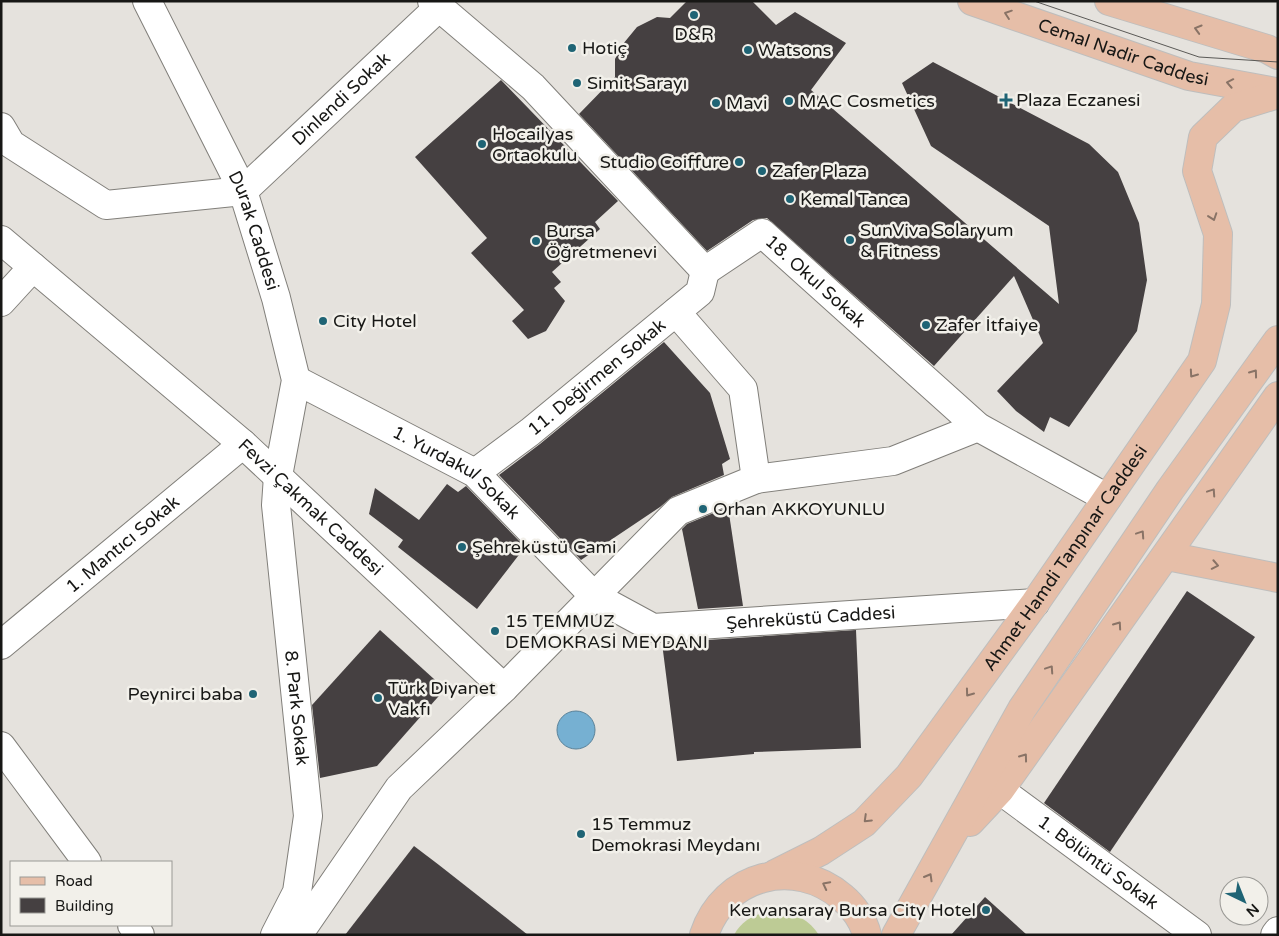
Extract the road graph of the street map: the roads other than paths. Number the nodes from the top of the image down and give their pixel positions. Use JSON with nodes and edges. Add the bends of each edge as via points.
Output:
{"nodes":[{"id":1,"x":147,"y":1,"type":"edge"},
{"id":2,"x":972,"y":1,"type":"edge"},
{"id":3,"x":1109,"y":1,"type":"edge"},
{"id":4,"x":435,"y":4,"type":"edge"},
{"id":5,"x":1278,"y":55,"type":"edge"},
{"id":6,"x":1278,"y":93,"type":"edge"},
{"id":7,"x":1,"y":127,"type":"edge"},
{"id":8,"x":243,"y":191,"type":"junction"},
{"id":9,"x":1,"y":240,"type":"edge"},
{"id":10,"x":33,"y":267,"type":"junction"},
{"id":11,"x":705,"y":271,"type":"junction"},
{"id":12,"x":1,"y":302,"type":"edge"},
{"id":13,"x":676,"y":312,"type":"junction"},
{"id":14,"x":1278,"y":340,"type":"edge"},
{"id":15,"x":296,"y":380,"type":"junction"},
{"id":16,"x":1278,"y":396,"type":"edge"},
{"id":17,"x":978,"y":427,"type":"junction"},
{"id":18,"x":243,"y":444,"type":"junction"},
{"id":19,"x":474,"y":474,"type":"junction"},
{"id":20,"x":278,"y":476,"type":"junction"},
{"id":21,"x":756,"y":478,"type":"junction"},
{"id":22,"x":1107,"y":498,"type":"junction"},
{"id":23,"x":1167,"y":556,"type":"junction"},
{"id":24,"x":1278,"y":578,"type":"edge"},
{"id":25,"x":594,"y":596,"type":"junction"},
{"id":26,"x":1035,"y":603,"type":"junction"},
{"id":27,"x":1,"y":645,"type":"edge"},
{"id":28,"x":504,"y":688,"type":"junction"},
{"id":29,"x":1,"y":746,"type":"edge"},
{"id":30,"x":1000,"y":790,"type":"junction"},
{"id":31,"x":947,"y":847,"type":"junction"},
{"id":32,"x":86,"y":861,"type":"edge"},
{"id":33,"x":775,"y":874,"type":"junction"},
{"id":34,"x":704,"y":931,"type":"edge"},
{"id":35,"x":1278,"y":931,"type":"edge"},
{"id":36,"x":867,"y":933,"type":"edge"},
{"id":37,"x":275,"y":935,"type":"edge"},
{"id":38,"x":298,"y":935,"type":"edge"},
{"id":39,"x":896,"y":935,"type":"edge"},
{"id":40,"x":1197,"y":935,"type":"edge"},
{"id":41,"x":1275,"y":935,"type":"edge"}],
"edges":[{"from":1,"to":8,"type":"street","name":"Durak Caddesi"},
{"from":6,"to":2,"type":"main road","name":"Cemal Nadir Caddesi","one_way":true,"via":[[1190,76]]},
{"from":5,"to":3,"type":"main road","one_way":true},
{"from":4,"to":8,"type":"street","name":"Dinlendi Sokak"},
{"from":4,"to":11,"type":"street","via":[[533,87]]},
{"from":6,"to":22,"type":"main road","name":"Ahmet Hamdi Tanpınar Caddesi","one_way":true,"via":[[1233,108],[1203,137],[1197,171],[1218,234],[1216,304],[1202,361]]},
{"from":7,"to":8,"type":"street","via":[[11,144],[106,205]]},
{"from":8,"to":15,"type":"street","name":"Durak Caddesi","via":[[276,298]]},
{"from":9,"to":10,"type":"street","name":"Fevzi Çakmak Caddesi"},
{"from":10,"to":12,"type":"street"},
{"from":10,"to":18,"type":"street","name":"Fevzi Çakmak Caddesi"},
{"from":11,"to":13,"type":"street","name":"11. Değirmen Sokak","via":[[700,292]]},
{"from":11,"to":17,"type":"street","name":"18. Okul Sokak","via":[[762,234]]},
{"from":13,"to":19,"type":"street","name":"11. Değirmen Sokak"},
{"from":13,"to":21,"type":"street","via":[[743,389]]},
{"from":31,"to":14,"type":"main road","one_way":true,"via":[[1022,709],[1170,490]]},
{"from":15,"to":19,"type":"street","name":"1. Yurdakul Sokak"},
{"from":15,"to":20,"type":"street","name":"Durak Caddesi"},
{"from":23,"to":16,"type":"main road","one_way":true},
{"from":17,"to":21,"type":"street","via":[[893,461]]},
{"from":17,"to":22,"type":"street","name":"18. Okul Sokak"},
{"from":18,"to":20,"type":"street","name":"Fevzi Çakmak Caddesi"},
{"from":18,"to":27,"type":"street","name":"1. Mantıcı Sokak"},
{"from":19,"to":25,"type":"street","name":"1. Yurdakul Sokak"},
{"from":20,"to":28,"type":"street","name":"Fevzi Çakmak Caddesi"},
{"from":20,"to":37,"type":"street","name":"8. Park Sokak","via":[[276,505],[308,816],[297,892]]},
{"from":21,"to":25,"type":"street","via":[[678,511]]},
{"from":22,"to":26,"type":"main road","name":"Ahmet Hamdi Tanpınar Caddesi"},
{"from":23,"to":24,"type":"main road","one_way":true},
{"from":30,"to":23,"type":"main road","one_way":true},
{"from":25,"to":26,"type":"street","name":"Şehreküstü Caddesi","via":[[653,628]]},
{"from":25,"to":28,"type":"street"},
{"from":26,"to":33,"type":"main road","name":"Ahmet Hamdi Tanpınar Caddesi","one_way":true,"via":[[909,776],[864,823]]},
{"from":28,"to":38,"type":"street","via":[[399,788]]},
{"from":29,"to":32,"type":"street"},
{"from":30,"to":31,"type":"main road"},
{"from":30,"to":40,"type":"street","name":"1. Bölüntü Sokak"},
{"from":39,"to":31,"type":"main road","one_way":true},
{"from":33,"to":34,"type":"main road","via":[[748,883],[724,899]]},
{"from":36,"to":33,"type":"main road","one_way":true,"via":[[852,905],[830,886],[803,876]]},
{"from":35,"to":41,"type":"street"}]}
